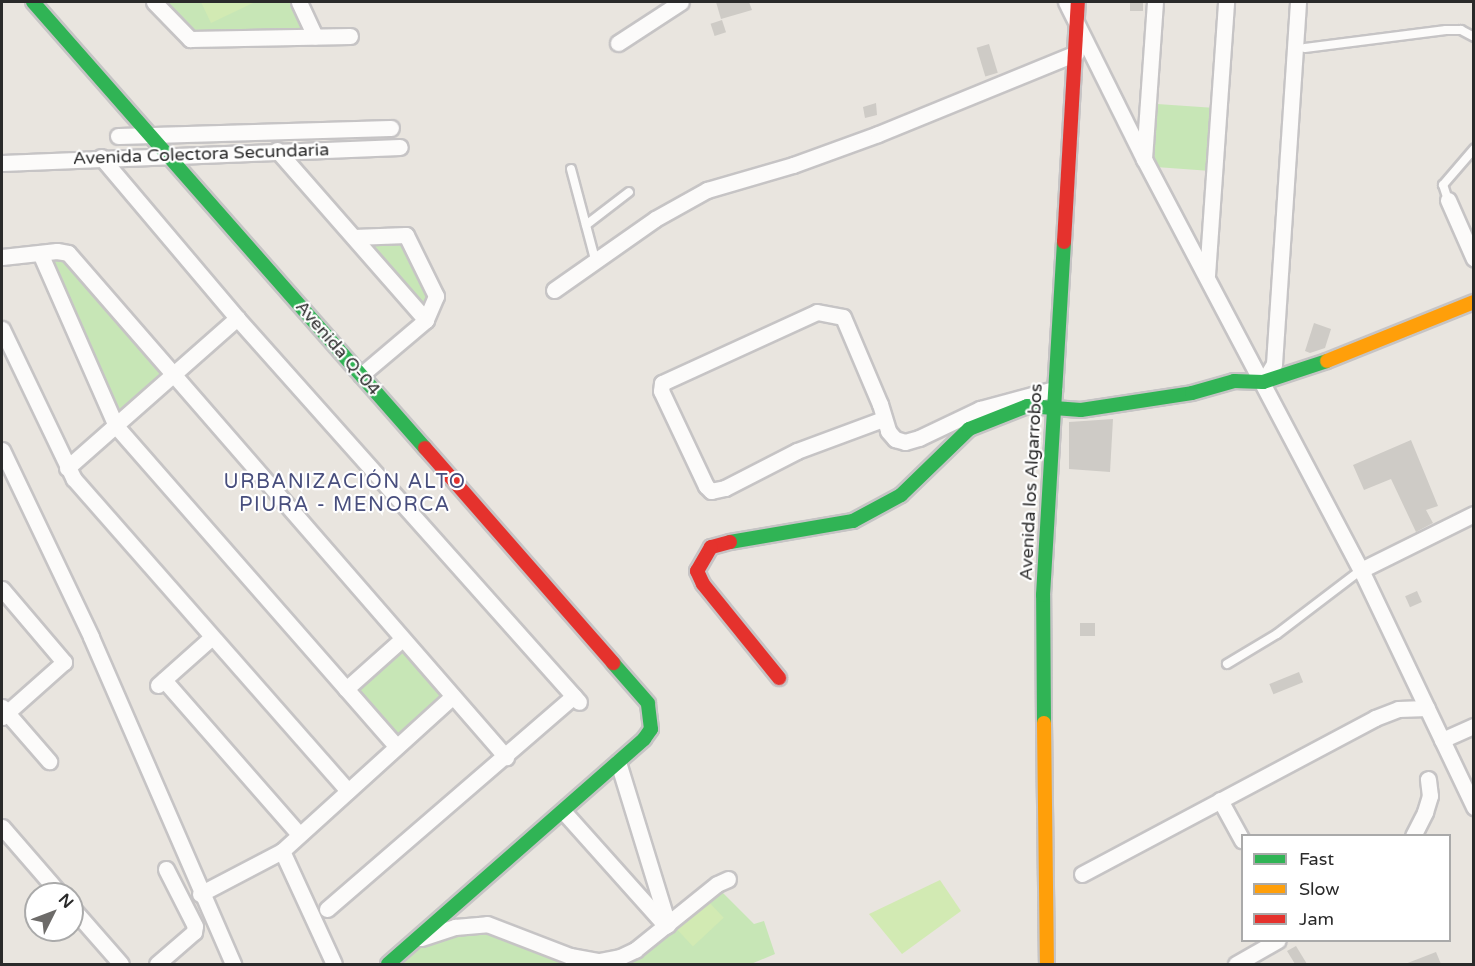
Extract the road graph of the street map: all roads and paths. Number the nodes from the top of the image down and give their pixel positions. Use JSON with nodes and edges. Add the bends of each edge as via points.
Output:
{"nodes":[{"id":1,"x":33,"y":2,"type":"edge"},
{"id":2,"x":154,"y":2,"type":"edge"},
{"id":3,"x":299,"y":2,"type":"edge"},
{"id":4,"x":681,"y":2,"type":"edge"},
{"id":5,"x":1066,"y":2,"type":"edge"},
{"id":6,"x":1078,"y":2,"type":"edge"},
{"id":7,"x":1155,"y":2,"type":"edge"},
{"id":8,"x":1226,"y":2,"type":"edge"},
{"id":9,"x":1298,"y":2,"type":"edge"},
{"id":10,"x":1076,"y":22,"type":"junction"},
{"id":11,"x":350,"y":36,"type":"dead end"},
{"id":12,"x":315,"y":37,"type":"junction"},
{"id":13,"x":1473,"y":38,"type":"edge"},
{"id":14,"x":618,"y":43,"type":"dead end"},
{"id":15,"x":1300,"y":49,"type":"junction"},
{"id":16,"x":1076,"y":53,"type":"junction"},
{"id":17,"x":391,"y":128,"type":"dead end"},
{"id":18,"x":151,"y":134,"type":"junction"},
{"id":19,"x":118,"y":136,"type":"dead end"},
{"id":20,"x":400,"y":147,"type":"dead end"},
{"id":21,"x":1473,"y":149,"type":"edge"},
{"id":22,"x":277,"y":150,"type":"junction"},
{"id":23,"x":169,"y":153,"type":"junction"},
{"id":24,"x":101,"y":157,"type":"junction"},
{"id":25,"x":1144,"y":159,"type":"junction"},
{"id":26,"x":2,"y":163,"type":"edge"},
{"id":27,"x":571,"y":169,"type":"dead end"},
{"id":28,"x":629,"y":192,"type":"dead end"},
{"id":29,"x":1449,"y":201,"type":"joint"},
{"id":30,"x":586,"y":225,"type":"junction"},
{"id":31,"x":354,"y":237,"type":"junction"},
{"id":32,"x":40,"y":253,"type":"junction"},
{"id":33,"x":2,"y":257,"type":"edge"},
{"id":34,"x":595,"y":259,"type":"junction"},
{"id":35,"x":1473,"y":259,"type":"edge"},
{"id":36,"x":1207,"y":275,"type":"junction"},
{"id":37,"x":554,"y":290,"type":"dead end"},
{"id":38,"x":1473,"y":302,"type":"edge"},
{"id":39,"x":237,"y":318,"type":"junction"},
{"id":40,"x":426,"y":320,"type":"junction"},
{"id":41,"x":2,"y":329,"type":"edge"},
{"id":42,"x":172,"y":375,"type":"junction"},
{"id":43,"x":361,"y":375,"type":"junction"},
{"id":44,"x":1263,"y":382,"type":"junction"},
{"id":45,"x":1054,"y":389,"type":"junction"},
{"id":46,"x":1053,"y":408,"type":"junction"},
{"id":47,"x":883,"y":419,"type":"junction"},
{"id":48,"x":116,"y":426,"type":"junction"},
{"id":49,"x":2,"y":450,"type":"edge"},
{"id":50,"x":67,"y":468,"type":"junction"},
{"id":51,"x":1473,"y":513,"type":"edge"},
{"id":52,"x":1361,"y":570,"type":"junction"},
{"id":53,"x":2,"y":589,"type":"edge"},
{"id":54,"x":212,"y":638,"type":"junction"},
{"id":55,"x":401,"y":640,"type":"junction"},
{"id":56,"x":1227,"y":664,"type":"dead end"},
{"id":57,"x":779,"y":678,"type":"dead end"},
{"id":58,"x":346,"y":690,"type":"junction"},
{"id":59,"x":452,"y":698,"type":"junction"},
{"id":60,"x":1426,"y":708,"type":"junction"},
{"id":61,"x":3,"y":712,"type":"edge"},
{"id":62,"x":1473,"y":726,"type":"edge"},
{"id":63,"x":1442,"y":740,"type":"junction"},
{"id":64,"x":396,"y":746,"type":"junction"},
{"id":65,"x":506,"y":757,"type":"junction"},
{"id":66,"x":49,"y":761,"type":"dead end"},
{"id":67,"x":618,"y":762,"type":"junction"},
{"id":68,"x":1428,"y":779,"type":"dead end"},
{"id":69,"x":348,"y":791,"type":"junction"},
{"id":70,"x":1220,"y":800,"type":"junction"},
{"id":71,"x":1473,"y":807,"type":"edge"},
{"id":72,"x":563,"y":811,"type":"junction"},
{"id":73,"x":2,"y":827,"type":"edge"},
{"id":74,"x":299,"y":834,"type":"junction"},
{"id":75,"x":1414,"y":834,"type":"edge"},
{"id":76,"x":1241,"y":838,"type":"edge"},
{"id":77,"x":282,"y":850,"type":"junction"},
{"id":78,"x":166,"y":869,"type":"dead end"},
{"id":79,"x":1082,"y":874,"type":"dead end"},
{"id":80,"x":728,"y":879,"type":"dead end"},
{"id":81,"x":50,"y":882,"type":"edge"},
{"id":82,"x":200,"y":894,"type":"junction"},
{"id":83,"x":327,"y":909,"type":"dead end"},
{"id":84,"x":84,"y":922,"type":"edge"},
{"id":85,"x":667,"y":925,"type":"junction"},
{"id":86,"x":416,"y":940,"type":"junction"},
{"id":87,"x":1274,"y":942,"type":"edge"},
{"id":88,"x":121,"y":964,"type":"edge"},
{"id":89,"x":157,"y":964,"type":"edge"},
{"id":90,"x":233,"y":964,"type":"edge"},
{"id":91,"x":334,"y":964,"type":"edge"},
{"id":92,"x":387,"y":964,"type":"edge"},
{"id":93,"x":1047,"y":964,"type":"edge"},
{"id":94,"x":1236,"y":964,"type":"edge"}],
"edges":[{"from":1,"to":18,"type":"street","name":"Avenida Q-04"},
{"from":2,"to":12,"type":"street","via":[[190,39]]},
{"from":3,"to":12,"type":"street"},
{"from":4,"to":14,"type":"street"},
{"from":5,"to":10,"type":"street"},
{"from":6,"to":10,"type":"street","name":"Avenida los Algarrobos"},
{"from":7,"to":25,"type":"street"},
{"from":8,"to":36,"type":"street"},
{"from":9,"to":15,"type":"street"},
{"from":10,"to":16,"type":"street","name":"Avenida los Algarrobos"},
{"from":10,"to":25,"type":"street"},
{"from":11,"to":12,"type":"street"},
{"from":13,"to":15,"type":"lane","via":[[1461,30],[1446,30]]},
{"from":15,"to":44,"type":"street","via":[[1274,364]]},
{"from":16,"to":34,"type":"street","via":[[878,134],[793,165],[707,190]]},
{"from":16,"to":45,"type":"street","name":"Avenida los Algarrobos"},
{"from":17,"to":18,"type":"street","name":"Avenida Colectora Secundaria"},
{"from":18,"to":19,"type":"street","name":"Avenida Colectora Secundaria"},
{"from":18,"to":23,"type":"street","name":"Avenida Q-04"},
{"from":20,"to":22,"type":"street","name":"Avenida Colectora Secundaria"},
{"from":21,"to":29,"type":"lane","via":[[1443,185]]},
{"from":22,"to":23,"type":"street","name":"Avenida Colectora Secundaria"},
{"from":22,"to":31,"type":"street"},
{"from":23,"to":24,"type":"street","name":"Avenida Colectora Secundaria"},
{"from":23,"to":43,"type":"street","name":"Avenida Q-04"},
{"from":24,"to":26,"type":"street","name":"Avenida Colectora Secundaria"},
{"from":24,"to":39,"type":"street"},
{"from":25,"to":36,"type":"street"},
{"from":27,"to":30,"type":"lane"},
{"from":28,"to":30,"type":"lane"},
{"from":29,"to":35,"type":"street"},
{"from":30,"to":34,"type":"lane"},
{"from":31,"to":40,"type":"street"},
{"from":31,"to":40,"type":"street","via":[[393,232],[410,240],[436,296]]},
{"from":32,"to":33,"type":"street"},
{"from":32,"to":42,"type":"street","via":[[68,254]]},
{"from":32,"to":48,"type":"street"},
{"from":34,"to":37,"type":"street"},
{"from":36,"to":44,"type":"street"},
{"from":38,"to":44,"type":"street","via":[[1362,349]]},
{"from":39,"to":42,"type":"street"},
{"from":39,"to":65,"type":"street","via":[[576,699]]},
{"from":40,"to":43,"type":"street"},
{"from":41,"to":50,"type":"street"},
{"from":42,"to":48,"type":"street"},
{"from":42,"to":55,"type":"street"},
{"from":43,"to":67,"type":"street","name":"Avenida Q-04","via":[[642,694],[652,716],[651,729]]},
{"from":44,"to":46,"type":"street","via":[[1234,381],[1192,393],[1081,410]]},
{"from":44,"to":52,"type":"street"},
{"from":45,"to":46,"type":"street","name":"Avenida los Algarrobos"},
{"from":45,"to":47,"type":"street","via":[[980,409],[905,442],[895,439]]},
{"from":46,"to":57,"type":"street","via":[[1027,406],[969,429],[901,495],[853,521],[753,535],[711,547],[697,571],[703,584]]},
{"from":46,"to":93,"type":"street","name":"Avenida los Algarrobos","via":[[1043,596]]},
{"from":47,"to":47,"type":"street","via":[[843,317],[834,313],[817,312],[662,383],[661,391],[711,491]]},
{"from":48,"to":50,"type":"street"},
{"from":48,"to":58,"type":"street"},
{"from":49,"to":82,"type":"street","via":[[91,637]]},
{"from":50,"to":54,"type":"street"},
{"from":51,"to":52,"type":"street"},
{"from":52,"to":56,"type":"lane","via":[[1277,634]]},
{"from":52,"to":60,"type":"street"},
{"from":53,"to":61,"type":"street","via":[[64,662]]},
{"from":54,"to":69,"type":"street"},
{"from":54,"to":74,"type":"street","via":[[160,683]]},
{"from":55,"to":58,"type":"street"},
{"from":55,"to":59,"type":"street"},
{"from":58,"to":64,"type":"street"},
{"from":59,"to":64,"type":"street"},
{"from":59,"to":65,"type":"street"},
{"from":60,"to":63,"type":"street"},
{"from":60,"to":70,"type":"street","via":[[1398,709],[1375,718]]},
{"from":61,"to":66,"type":"street"},
{"from":62,"to":63,"type":"street"},
{"from":63,"to":71,"type":"street"},
{"from":64,"to":69,"type":"street"},
{"from":65,"to":83,"type":"street"},
{"from":67,"to":72,"type":"street"},
{"from":67,"to":85,"type":"street"},
{"from":68,"to":75,"type":"street","via":[[1425,812]]},
{"from":69,"to":74,"type":"street"},
{"from":70,"to":76,"type":"street"},
{"from":70,"to":79,"type":"street"},
{"from":72,"to":85,"type":"street"},
{"from":72,"to":86,"type":"street"},
{"from":73,"to":81,"type":"street"},
{"from":74,"to":77,"type":"street"},
{"from":77,"to":82,"type":"street"},
{"from":77,"to":91,"type":"street"},
{"from":78,"to":89,"type":"street","via":[[195,926],[194,932]]},
{"from":80,"to":85,"type":"street"},
{"from":82,"to":90,"type":"street"},
{"from":84,"to":88,"type":"street"},
{"from":85,"to":86,"type":"street","via":[[635,950],[599,961],[570,956],[487,924],[455,927]]},
{"from":86,"to":92,"type":"street"},
{"from":87,"to":94,"type":"street"}]}
